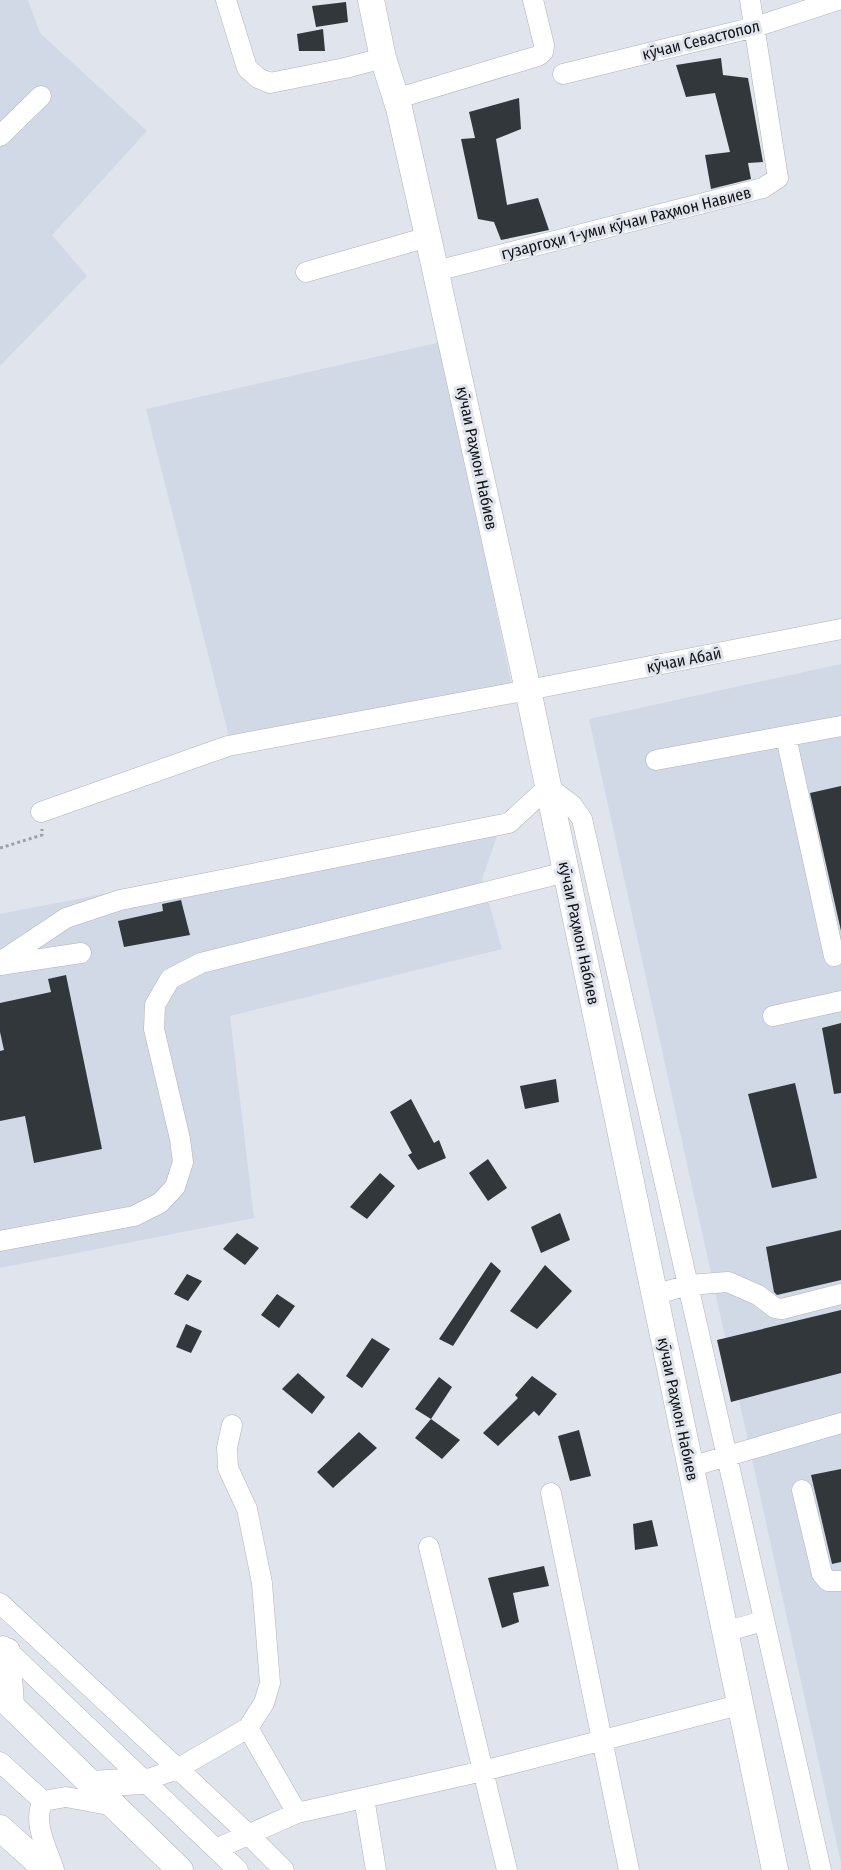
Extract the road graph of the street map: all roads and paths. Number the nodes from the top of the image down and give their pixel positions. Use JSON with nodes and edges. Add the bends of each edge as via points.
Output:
{"nodes":[{"id":1,"x":226,"y":0,"type":"edge"},
{"id":2,"x":371,"y":0,"type":"edge"},
{"id":3,"x":533,"y":0,"type":"edge"},
{"id":4,"x":750,"y":0,"type":"edge"},
{"id":5,"x":838,"y":0,"type":"edge"},
{"id":6,"x":755,"y":27,"type":"junction"},
{"id":7,"x":383,"y":58,"type":"junction"},
{"id":8,"x":563,"y":74,"type":"dead end"},
{"id":9,"x":41,"y":96,"type":"dead end"},
{"id":10,"x":395,"y":99,"type":"junction"},
{"id":11,"x":0,"y":136,"type":"edge"},
{"id":12,"x":428,"y":237,"type":"junction"},
{"id":13,"x":436,"y":271,"type":"junction"},
{"id":14,"x":306,"y":272,"type":"dead end"},
{"id":15,"x":841,"y":628,"type":"edge"},
{"id":16,"x":528,"y":690,"type":"junction"},
{"id":17,"x":841,"y":726,"type":"edge"},
{"id":18,"x":786,"y":736,"type":"junction"},
{"id":19,"x":656,"y":760,"type":"dead end"},
{"id":20,"x":548,"y":787,"type":"junction"},
{"id":21,"x":41,"y":812,"type":"joint"},
{"id":22,"x":0,"y":848,"type":"edge"},
{"id":23,"x":567,"y":872,"type":"junction"},
{"id":24,"x":81,"y":953,"type":"dead end"},
{"id":25,"x":834,"y":956,"type":"dead end"},
{"id":26,"x":0,"y":964,"type":"edge"},
{"id":27,"x":841,"y":1001,"type":"edge"},
{"id":28,"x":773,"y":1016,"type":"dead end"},
{"id":29,"x":657,"y":1149,"type":"junction"},
{"id":30,"x":625,"y":1155,"type":"junction"},
{"id":31,"x":0,"y":1241,"type":"edge"},
{"id":32,"x":688,"y":1285,"type":"junction"},
{"id":33,"x":841,"y":1294,"type":"edge"},
{"id":34,"x":654,"y":1295,"type":"junction"},
{"id":35,"x":841,"y":1423,"type":"edge"},
{"id":36,"x":232,"y":1425,"type":"dead end"},
{"id":37,"x":727,"y":1457,"type":"junction"},
{"id":38,"x":690,"y":1467,"type":"junction"},
{"id":39,"x":802,"y":1490,"type":"dead end"},
{"id":40,"x":550,"y":1493,"type":"dead end"},
{"id":41,"x":429,"y":1547,"type":"dead end"},
{"id":42,"x":841,"y":1581,"type":"edge"},
{"id":43,"x":0,"y":1603,"type":"edge"},
{"id":44,"x":764,"y":1622,"type":"junction"},
{"id":45,"x":724,"y":1632,"type":"junction"},
{"id":46,"x":4,"y":1647,"type":"edge"},
{"id":47,"x":6,"y":1700,"type":"edge"},
{"id":48,"x":739,"y":1705,"type":"junction"},
{"id":49,"x":248,"y":1728,"type":"junction"},
{"id":50,"x":601,"y":1742,"type":"junction"},
{"id":51,"x":0,"y":1762,"type":"edge"},
{"id":52,"x":177,"y":1769,"type":"junction"},
{"id":53,"x":483,"y":1771,"type":"junction"},
{"id":54,"x":143,"y":1781,"type":"junction"},
{"id":55,"x":91,"y":1784,"type":"junction"},
{"id":56,"x":364,"y":1798,"type":"junction"},
{"id":57,"x":44,"y":1801,"type":"junction"},
{"id":58,"x":114,"y":1806,"type":"junction"},
{"id":59,"x":297,"y":1813,"type":"junction"},
{"id":60,"x":0,"y":1828,"type":"edge"},
{"id":61,"x":249,"y":1835,"type":"junction"},
{"id":62,"x":216,"y":1849,"type":"junction"},
{"id":63,"x":47,"y":1870,"type":"edge"},
{"id":64,"x":54,"y":1870,"type":"edge"},
{"id":65,"x":180,"y":1870,"type":"edge"},
{"id":66,"x":238,"y":1870,"type":"edge"},
{"id":67,"x":284,"y":1870,"type":"edge"},
{"id":68,"x":376,"y":1870,"type":"edge"},
{"id":69,"x":507,"y":1870,"type":"edge"},
{"id":70,"x":629,"y":1870,"type":"edge"},
{"id":71,"x":774,"y":1870,"type":"edge"},
{"id":72,"x":821,"y":1870,"type":"edge"}],
"edges":[{"from":1,"to":7,"type":"street","via":[[248,68],[270,83]]},
{"from":2,"to":7,"type":"main road","name":"кӯчаи Раҳмон Набиев"},
{"from":3,"to":10,"type":"street","via":[[544,45],[538,56]]},
{"from":4,"to":6,"type":"street","name":"гузаргоҳи 1-уми кӯчаи Раҳмон Навиев"},
{"from":5,"to":6,"type":"street","name":"кӯчаи Севастопол"},
{"from":6,"to":8,"type":"street","name":"кӯчаи Севастопол"},
{"from":6,"to":13,"type":"street","name":"гузаргоҳи 1-уми кӯчаи Раҳмон Навиев","via":[[778,178],[772,183]]},
{"from":7,"to":10,"type":"main road","name":"кӯчаи Раҳмон Набиев"},
{"from":9,"to":11,"type":"street"},
{"from":10,"to":12,"type":"main road","name":"кӯчаи Раҳмон Набиев"},
{"from":12,"to":13,"type":"main road","name":"кӯчаи Раҳмон Набиев"},
{"from":12,"to":14,"type":"street"},
{"from":13,"to":16,"type":"main road","name":"кӯчаи Раҳмон Набиев"},
{"from":15,"to":16,"type":"street","name":"кӯчаи Абаӣ"},
{"from":16,"to":20,"type":"main road","name":"кӯчаи Раҳмон Набиев"},
{"from":16,"to":21,"type":"street","name":"кӯчаи Абаӣ","via":[[228,746]]},
{"from":17,"to":18,"type":"street"},
{"from":18,"to":19,"type":"street"},
{"from":18,"to":25,"type":"street"},
{"from":20,"to":23,"type":"main road","name":"кӯчаи Раҳмон Набиев"},
{"from":20,"to":26,"type":"street","via":[[509,823],[109,904],[66,918]]},
{"from":20,"to":29,"type":"street","via":[[572,805],[582,819]]},
{"from":21,"to":22,"type":"path","via":[[42,835]]},
{"from":23,"to":30,"type":"main road","name":"кӯчаи Раҳмон Набиев"},
{"from":23,"to":31,"type":"street","via":[[201,963],[170,979],[155,1005],[154,1029],[183,1162],[175,1187],[160,1203],[134,1216]]},
{"from":24,"to":26,"type":"street"},
{"from":27,"to":28,"type":"street"},
{"from":29,"to":30,"type":"street"},
{"from":29,"to":32,"type":"street"},
{"from":30,"to":34,"type":"main road","name":"кӯчаи Раҳмон Набиев"},
{"from":32,"to":33,"type":"street","via":[[728,1282],[782,1309]]},
{"from":32,"to":34,"type":"street"},
{"from":32,"to":37,"type":"street"},
{"from":34,"to":38,"type":"main road","name":"кӯчаи Раҳмон Набиев"},
{"from":35,"to":37,"type":"street"},
{"from":36,"to":49,"type":"street","via":[[228,1468],[247,1509],[262,1583],[270,1655],[270,1683],[264,1703]]},
{"from":37,"to":38,"type":"street"},
{"from":37,"to":44,"type":"street"},
{"from":38,"to":45,"type":"main road","name":"кӯчаи Раҳмон Набиев"},
{"from":39,"to":42,"type":"street","via":[[822,1574],[828,1581]]},
{"from":40,"to":50,"type":"street"},
{"from":41,"to":53,"type":"street"},
{"from":43,"to":52,"type":"street"},
{"from":44,"to":45,"type":"street"},
{"from":44,"to":72,"type":"street"},
{"from":45,"to":48,"type":"main road","name":"кӯчаи Раҳмон Набиев"},
{"from":46,"to":47,"type":"main road"},
{"from":46,"to":54,"type":"street"},
{"from":47,"to":55,"type":"main road"},
{"from":48,"to":50,"type":"street"},
{"from":48,"to":71,"type":"main road","name":"кӯчаи Раҳмон Набиев"},
{"from":49,"to":52,"type":"street"},
{"from":49,"to":59,"type":"street"},
{"from":50,"to":53,"type":"street"},
{"from":50,"to":70,"type":"street"},
{"from":51,"to":57,"type":"street"},
{"from":52,"to":54,"type":"street"},
{"from":52,"to":61,"type":"street"},
{"from":53,"to":56,"type":"street"},
{"from":53,"to":69,"type":"street"},
{"from":54,"to":55,"type":"main road"},
{"from":54,"to":62,"type":"street"},
{"from":55,"to":58,"type":"main road"},
{"from":56,"to":59,"type":"street"},
{"from":56,"to":68,"type":"street"},
{"from":57,"to":58,"type":"street","via":[[66,1797]]},
{"from":57,"to":64,"type":"street","via":[[38,1812],[40,1831]]},
{"from":58,"to":65,"type":"main road"},
{"from":59,"to":61,"type":"street"},
{"from":60,"to":63,"type":"main road"},
{"from":61,"to":62,"type":"street"},
{"from":61,"to":67,"type":"street"},
{"from":62,"to":66,"type":"street"}]}
